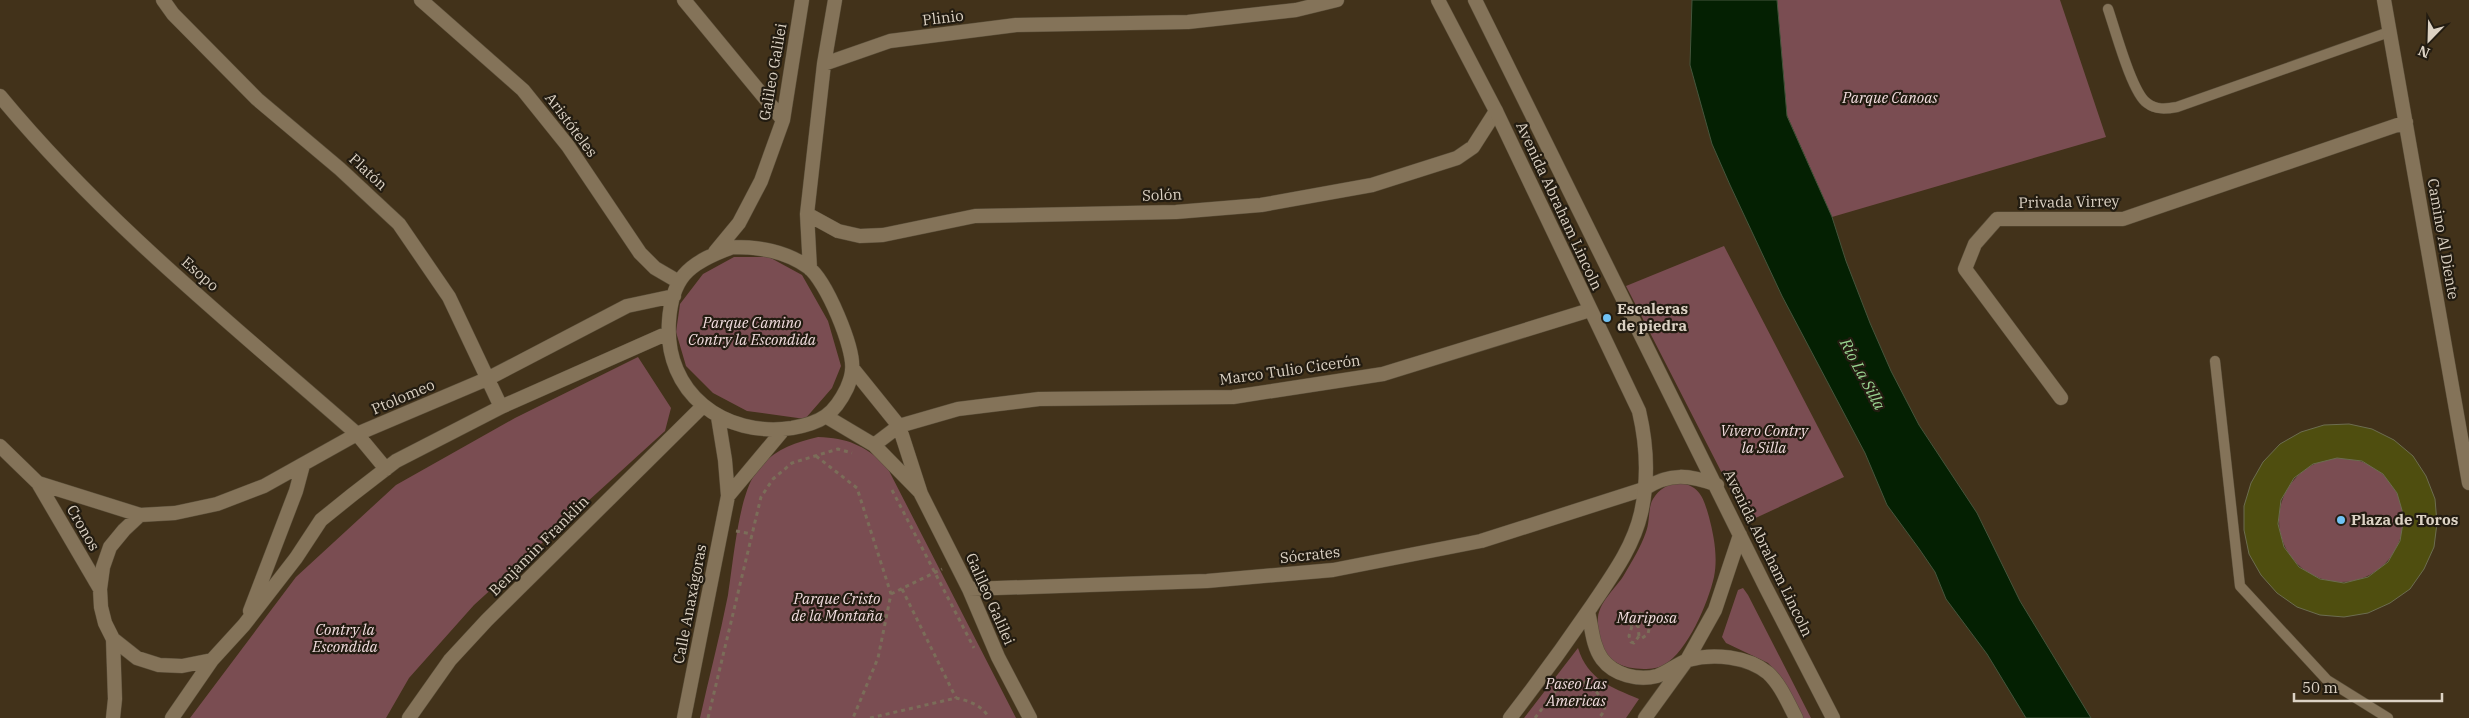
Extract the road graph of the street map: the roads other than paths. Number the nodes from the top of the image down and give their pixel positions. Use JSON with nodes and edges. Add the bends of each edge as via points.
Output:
{"nodes":[{"id":1,"x":163,"y":0,"type":"edge"},
{"id":2,"x":421,"y":0,"type":"edge"},
{"id":3,"x":684,"y":0,"type":"edge"},
{"id":4,"x":802,"y":0,"type":"edge"},
{"id":5,"x":835,"y":0,"type":"edge"},
{"id":6,"x":1337,"y":0,"type":"edge"},
{"id":7,"x":1438,"y":0,"type":"edge"},
{"id":8,"x":1475,"y":0,"type":"edge"},
{"id":9,"x":2384,"y":0,"type":"edge"},
{"id":10,"x":2108,"y":9,"type":"dead end"},
{"id":11,"x":2389,"y":32,"type":"junction"},
{"id":12,"x":824,"y":64,"type":"junction"},
{"id":13,"x":0,"y":96,"type":"edge"},
{"id":14,"x":1496,"y":111,"type":"junction"},
{"id":15,"x":783,"y":120,"type":"junction"},
{"id":16,"x":2406,"y":122,"type":"junction"},
{"id":17,"x":807,"y":214,"type":"junction"},
{"id":18,"x":714,"y":253,"type":"junction"},
{"id":19,"x":810,"y":268,"type":"junction"},
{"id":20,"x":679,"y":282,"type":"junction"},
{"id":21,"x":674,"y":296,"type":"junction"},
{"id":22,"x":1590,"y":310,"type":"junction"},
{"id":23,"x":668,"y":333,"type":"junction"},
{"id":24,"x":2215,"y":361,"type":"dead end"},
{"id":25,"x":853,"y":369,"type":"junction"},
{"id":26,"x":489,"y":378,"type":"junction"},
{"id":27,"x":2060,"y":398,"type":"dead end"},
{"id":28,"x":704,"y":406,"type":"junction"},
{"id":29,"x":501,"y":407,"type":"junction"},
{"id":30,"x":718,"y":417,"type":"junction"},
{"id":31,"x":827,"y":417,"type":"junction"},
{"id":32,"x":899,"y":426,"type":"junction"},
{"id":33,"x":784,"y":429,"type":"junction"},
{"id":34,"x":357,"y":434,"type":"junction"},
{"id":35,"x":2465,"y":436,"type":"edge"},
{"id":36,"x":874,"y":445,"type":"junction"},
{"id":37,"x":0,"y":446,"type":"edge"},
{"id":38,"x":304,"y":465,"type":"junction"},
{"id":39,"x":386,"y":469,"type":"junction"},
{"id":40,"x":38,"y":483,"type":"junction"},
{"id":41,"x":2469,"y":484,"type":"edge"},
{"id":42,"x":1717,"y":485,"type":"junction"},
{"id":43,"x":1644,"y":489,"type":"junction"},
{"id":44,"x":921,"y":494,"type":"junction"},
{"id":45,"x":728,"y":496,"type":"junction"},
{"id":46,"x":140,"y":515,"type":"junction"},
{"id":47,"x":1740,"y":535,"type":"junction"},
{"id":48,"x":100,"y":589,"type":"junction"},
{"id":49,"x":969,"y":589,"type":"junction"},
{"id":50,"x":1588,"y":612,"type":"junction"},
{"id":51,"x":244,"y":625,"type":"junction"},
{"id":52,"x":113,"y":639,"type":"junction"},
{"id":53,"x":212,"y":660,"type":"junction"},
{"id":54,"x":1687,"y":660,"type":"junction"},
{"id":55,"x":114,"y":718,"type":"edge"},
{"id":56,"x":172,"y":718,"type":"edge"},
{"id":57,"x":409,"y":718,"type":"edge"},
{"id":58,"x":684,"y":718,"type":"edge"},
{"id":59,"x":1030,"y":718,"type":"edge"},
{"id":60,"x":1510,"y":718,"type":"edge"},
{"id":61,"x":1645,"y":718,"type":"edge"},
{"id":62,"x":1796,"y":718,"type":"edge"},
{"id":63,"x":1833,"y":718,"type":"edge"},
{"id":64,"x":2388,"y":718,"type":"edge"}],
"edges":[{"from":1,"to":26,"type":"street","name":"Platón","via":[[257,99],[399,224],[449,297]]},
{"from":2,"to":20,"type":"street","name":"Aristóteles","via":[[523,90],[568,146],[640,253],[655,268]]},
{"from":3,"to":15,"type":"street"},
{"from":4,"to":15,"type":"street","name":"Galileo Galilei"},
{"from":5,"to":12,"type":"street"},
{"from":6,"to":12,"type":"street","name":"Plinio","via":[[1296,10],[1188,22],[1016,25],[900,39]]},
{"from":7,"to":14,"type":"street","name":"Avenida Abraham Lincoln"},
{"from":8,"to":42,"type":"street","name":"Avenida Abraham Lincoln"},
{"from":9,"to":11,"type":"street","name":"Camino Al Diente"},
{"from":10,"to":11,"type":"lane","via":[[2136,90],[2146,103],[2161,110],[2177,108]]},
{"from":11,"to":16,"type":"street","name":"Camino Al Diente"},
{"from":12,"to":17,"type":"street"},
{"from":13,"to":34,"type":"street","name":"Esopo","via":[[25,126],[134,237]]},
{"from":14,"to":17,"type":"street","name":"Solón","via":[[1473,147],[1457,158],[1372,185],[1261,205],[1176,212],[975,216],[883,235],[860,236],[838,232]]},
{"from":14,"to":22,"type":"street","name":"Avenida Abraham Lincoln"},
{"from":15,"to":18,"type":"street","name":"Galileo Galilei","via":[[761,181],[739,223]]},
{"from":16,"to":27,"type":"street","name":"Privada Virrey","via":[[2123,219],[1997,219],[1974,244],[1965,270]]},
{"from":16,"to":35,"type":"street","name":"Camino Al Diente"},
{"from":17,"to":19,"type":"street"},
{"from":18,"to":19,"type":"street","via":[[733,247],[757,247],[785,254]]},
{"from":18,"to":20,"type":"street"},
{"from":19,"to":25,"type":"street","via":[[826,290],[849,349]]},
{"from":20,"to":21,"type":"street"},
{"from":21,"to":23,"type":"street"},
{"from":21,"to":26,"type":"street","name":"Ptolomeo","via":[[627,306]]},
{"from":22,"to":32,"type":"street","name":"Marco Tulio Cicerón","via":[[1382,374],[1233,397],[1039,399],[958,409]]},
{"from":22,"to":43,"type":"street","name":"Avenida Abraham Lincoln","via":[[1639,411],[1647,446]]},
{"from":23,"to":28,"type":"street","via":[[675,367],[687,390]]},
{"from":23,"to":29,"type":"street"},
{"from":24,"to":64,"type":"lane","via":[[2240,586],[2327,680]]},
{"from":25,"to":31,"type":"street","via":[[848,387]]},
{"from":25,"to":32,"type":"street","name":"Galileo Galilei"},
{"from":26,"to":29,"type":"street","name":"Platón"},
{"from":26,"to":34,"type":"street","name":"Ptolomeo"},
{"from":28,"to":30,"type":"street"},
{"from":28,"to":57,"type":"street","name":"Benjamin Franklin","via":[[487,620],[450,660]]},
{"from":29,"to":39,"type":"street"},
{"from":30,"to":33,"type":"street","via":[[744,427]]},
{"from":30,"to":45,"type":"street","name":"Calle Anaxágoras"},
{"from":31,"to":33,"type":"street","via":[[806,426]]},
{"from":31,"to":36,"type":"street","name":"Galileo Galilei"},
{"from":32,"to":36,"type":"street","name":"Marco Tulio Cicerón"},
{"from":32,"to":44,"type":"street","name":"Galileo Galilei"},
{"from":33,"to":45,"type":"street","name":"Calle Anaxágoras"},
{"from":34,"to":38,"type":"street","name":"Ptolomeo"},
{"from":34,"to":39,"type":"street","name":"Esopo"},
{"from":35,"to":41,"type":"street","name":"Camino Al Diente"},
{"from":36,"to":44,"type":"street","name":"Galileo Galilei"},
{"from":37,"to":40,"type":"street","name":"Cronos"},
{"from":38,"to":46,"type":"street","name":"Ptolomeo","via":[[264,486],[217,504],[175,513]]},
{"from":38,"to":51,"type":"street"},
{"from":39,"to":51,"type":"street","via":[[321,520]]},
{"from":40,"to":46,"type":"street","name":"Cronos"},
{"from":40,"to":48,"type":"street","name":"Cronos"},
{"from":42,"to":43,"type":"street","name":"Sócrates","via":[[1682,476],[1655,482]]},
{"from":42,"to":47,"type":"street","name":"Avenida Abraham Lincoln"},
{"from":43,"to":49,"type":"street","name":"Sócrates","via":[[1481,541],[1334,570],[1207,581]]},
{"from":43,"to":50,"type":"street","name":"Avenida Abraham Lincoln","via":[[1633,538],[1622,561]]},
{"from":44,"to":49,"type":"street","name":"Galileo Galilei"},
{"from":45,"to":58,"type":"street","name":"Calle Anaxágoras"},
{"from":46,"to":48,"type":"street","via":[[110,547]]},
{"from":47,"to":54,"type":"street","via":[[1715,610]]},
{"from":47,"to":63,"type":"street","name":"Avenida Abraham Lincoln"},
{"from":48,"to":52,"type":"street","via":[[105,623]]},
{"from":49,"to":59,"type":"street","name":"Galileo Galilei","via":[[998,657]]},
{"from":50,"to":54,"type":"street","via":[[1596,648],[1616,672],[1631,676],[1658,676]]},
{"from":50,"to":60,"type":"street","name":"Avenida Abraham Lincoln"},
{"from":51,"to":53,"type":"street"},
{"from":52,"to":53,"type":"street","via":[[137,658],[158,665],[182,666]]},
{"from":52,"to":55,"type":"street"},
{"from":53,"to":56,"type":"street"},
{"from":54,"to":61,"type":"street"},
{"from":54,"to":62,"type":"street","via":[[1720,656],[1748,662],[1767,673],[1781,689]]}]}
